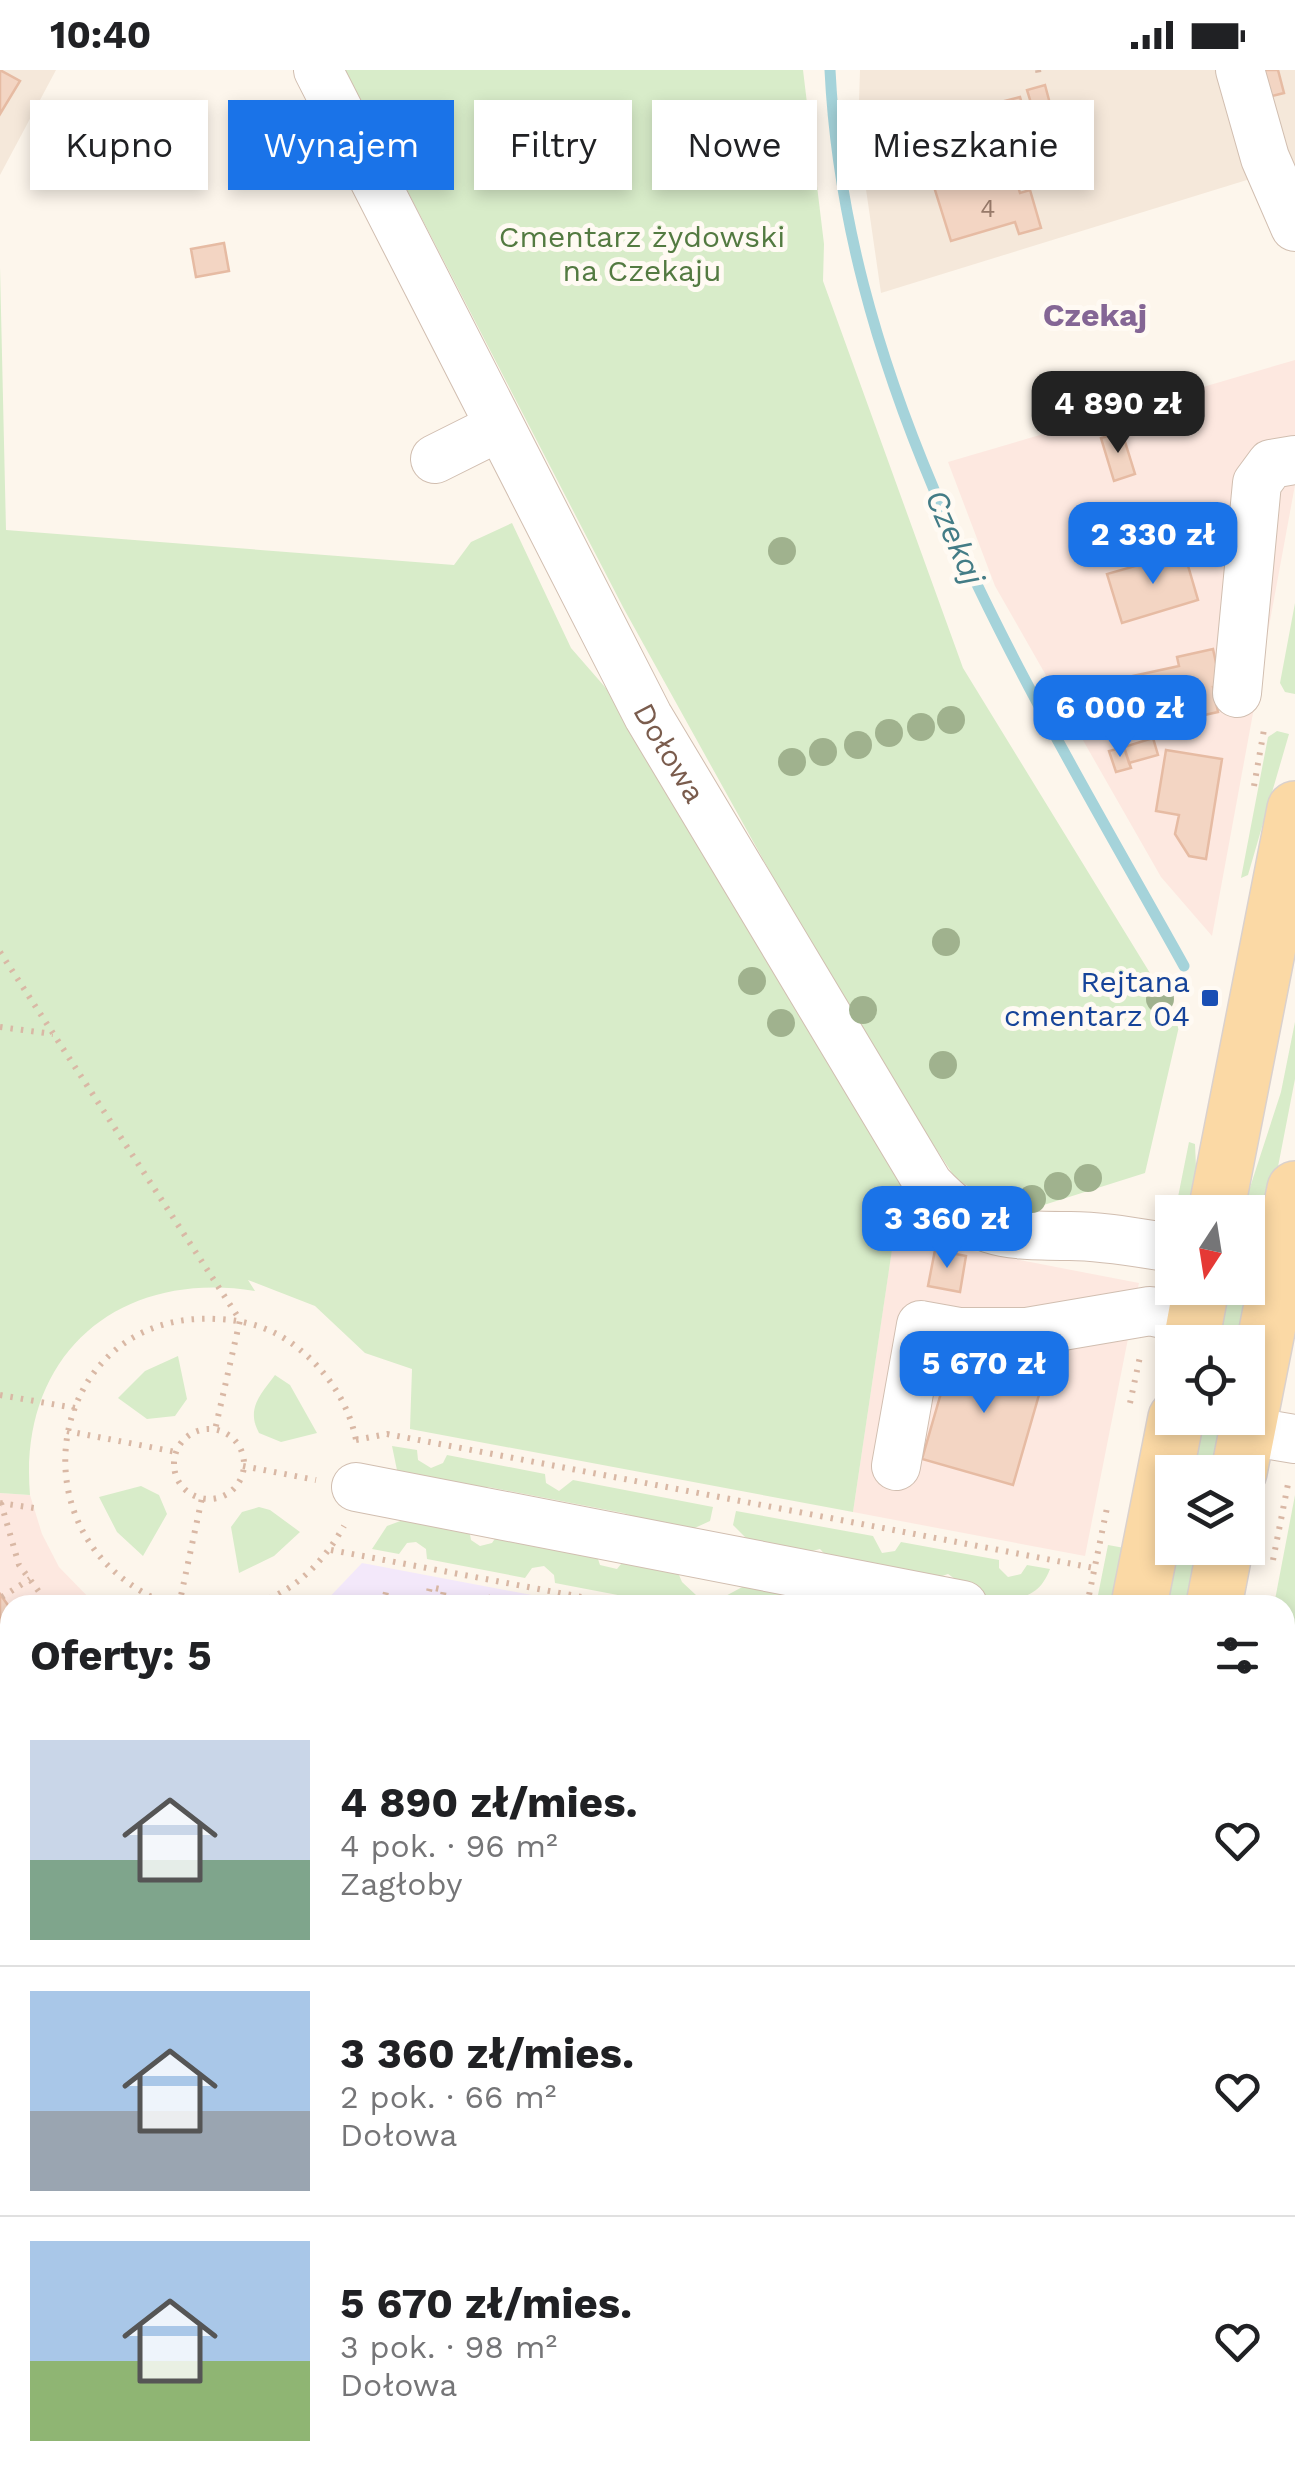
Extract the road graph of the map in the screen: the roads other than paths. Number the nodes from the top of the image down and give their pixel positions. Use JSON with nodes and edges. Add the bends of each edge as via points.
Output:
{"nodes":[{"id":1,"x":318,"y":70,"type":"edge"},
{"id":2,"x":1240,"y":70,"type":"edge"},
{"id":3,"x":1295,"y":226,"type":"edge"},
{"id":4,"x":498,"y":427,"type":"junction"},
{"id":5,"x":434,"y":459,"type":"dead end"},
{"id":6,"x":1295,"y":460,"type":"edge"},
{"id":7,"x":1251,"y":708,"type":"road end"},
{"id":8,"x":1274,"y":802,"type":"edge"},
{"id":9,"x":1295,"y":1189,"type":"edge"},
{"id":10,"x":1218,"y":1195,"type":"edge"},
{"id":11,"x":1155,"y":1246,"type":"edge"},
{"id":12,"x":1196,"y":1317,"type":"edge"},
{"id":13,"x":1173,"y":1435,"type":"edge"},
{"id":14,"x":1268,"y":1451,"type":"edge"},
{"id":15,"x":896,"y":1466,"type":"dead end"},
{"id":16,"x":356,"y":1487,"type":"road end"},
{"id":17,"x":1243,"y":1565,"type":"edge"},
{"id":18,"x":912,"y":1595,"type":"edge"},
{"id":19,"x":1142,"y":1595,"type":"edge"},
{"id":20,"x":1221,"y":1595,"type":"edge"}],
"edges":[{"from":1,"to":4,"type":"street","name":"Dołowa"},
{"from":2,"to":3,"type":"street","via":[[1265,158]]},
{"from":4,"to":5,"type":"street"},
{"from":4,"to":11,"type":"street","name":"Dołowa","via":[[648,716],[929,1185],[953,1210],[1007,1236]]},
{"from":6,"to":7,"type":"street","via":[[1271,464],[1257,484]]},
{"from":8,"to":10,"type":"main road"},
{"from":9,"to":14,"type":"main road"},
{"from":12,"to":15,"type":"street","via":[[1150,1311],[1027,1332],[920,1325]]},
{"from":13,"to":19,"type":"main road"},
{"from":16,"to":18,"type":"street"},
{"from":17,"to":20,"type":"main road"}]}
